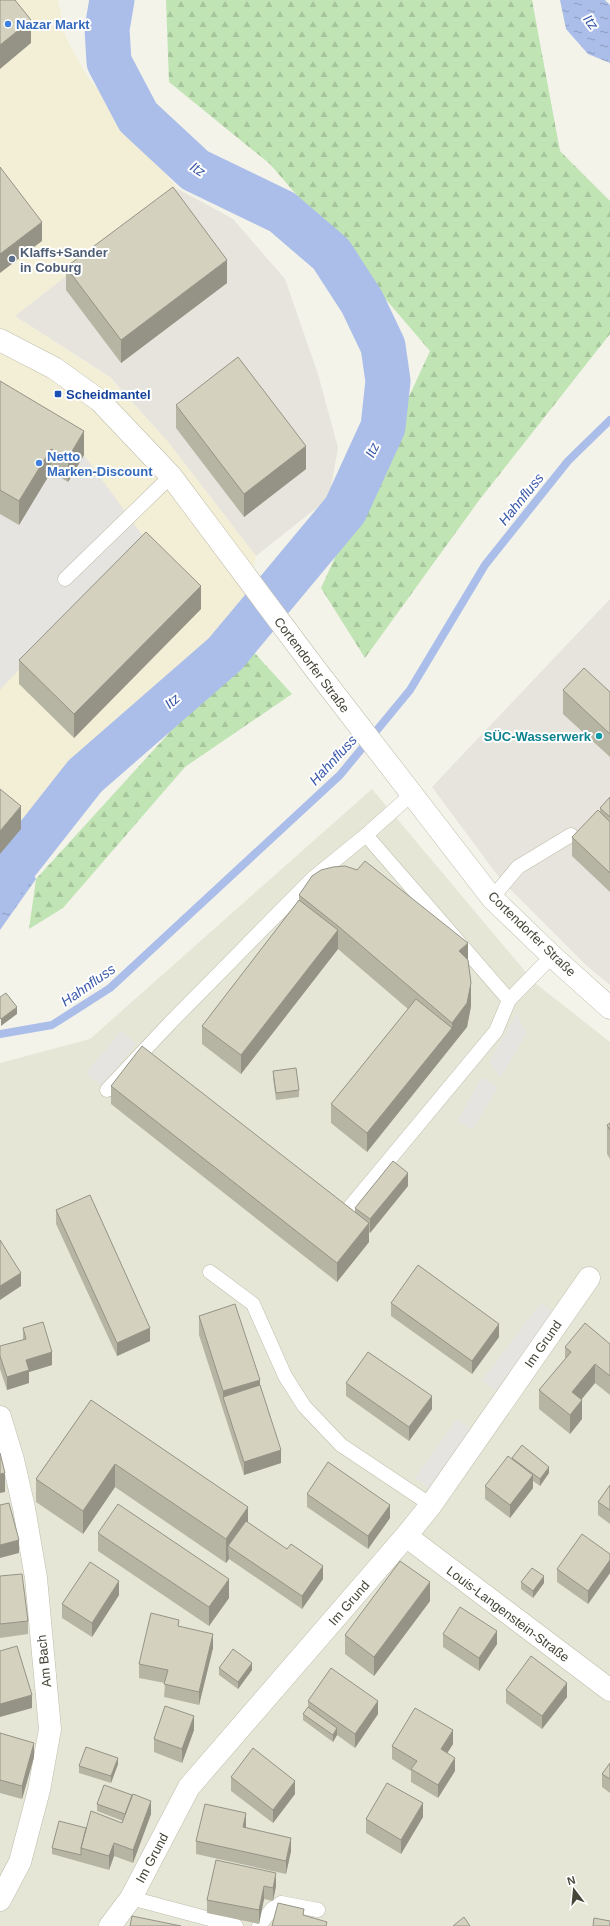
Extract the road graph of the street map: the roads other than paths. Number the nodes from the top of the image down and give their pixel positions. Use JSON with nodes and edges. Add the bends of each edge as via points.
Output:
{"nodes":[{"id":1,"x":0,"y":340,"type":"edge"},
{"id":2,"x":171,"y":476,"type":"junction"},
{"id":3,"x":65,"y":579,"type":"dead end"},
{"id":4,"x":413,"y":794,"type":"junction"},
{"id":5,"x":366,"y":835,"type":"junction"},
{"id":6,"x":571,"y":835,"type":"dead end"},
{"id":7,"x":492,"y":898,"type":"junction"},
{"id":8,"x":552,"y":956,"type":"junction"},
{"id":9,"x":509,"y":1000,"type":"junction"},
{"id":10,"x":610,"y":1008,"type":"edge"},
{"id":11,"x":107,"y":1090,"type":"dead end"},
{"id":12,"x":349,"y":1208,"type":"edge"},
{"id":13,"x":210,"y":1272,"type":"dead end"},
{"id":14,"x":589,"y":1278,"type":"dead end"},
{"id":15,"x":0,"y":1417,"type":"edge"},
{"id":16,"x":431,"y":1505,"type":"junction"},
{"id":17,"x":406,"y":1536,"type":"junction"},
{"id":18,"x":610,"y":1690,"type":"edge"},
{"id":19,"x":131,"y":1898,"type":"junction"},
{"id":20,"x":0,"y":1900,"type":"edge"},
{"id":21,"x":318,"y":1910,"type":"dead end"},
{"id":22,"x":110,"y":1926,"type":"edge"},
{"id":23,"x":236,"y":1926,"type":"edge"},
{"id":24,"x":259,"y":1926,"type":"edge"}],
"edges":[{"from":1,"to":2,"type":"street","name":"Cortendorfer Straße","via":[[54,368],[100,401]]},
{"from":2,"to":3,"type":"lane"},
{"from":2,"to":4,"type":"street","name":"Cortendorfer Straße","via":[[312,666]]},
{"from":4,"to":5,"type":"lane"},
{"from":4,"to":7,"type":"street","name":"Cortendorfer Straße"},
{"from":5,"to":9,"type":"lane"},
{"from":5,"to":11,"type":"lane","via":[[312,879],[170,1022]]},
{"from":6,"to":7,"type":"lane","via":[[518,867]]},
{"from":7,"to":8,"type":"street","name":"Cortendorfer Straße"},
{"from":8,"to":9,"type":"lane"},
{"from":8,"to":10,"type":"street","name":"Cortendorfer Straße"},
{"from":9,"to":12,"type":"lane","via":[[496,1031]]},
{"from":13,"to":16,"type":"lane","via":[[253,1304],[285,1376],[304,1406],[341,1445]]},
{"from":14,"to":16,"type":"street","name":"Im Grund"},
{"from":15,"to":20,"type":"street","name":"Am Bach","via":[[16,1474],[34,1571],[50,1729],[39,1790],[20,1862]]},
{"from":16,"to":17,"type":"street","name":"Im Grund"},
{"from":17,"to":18,"type":"street","name":"Louis-Langenstein-Straße"},
{"from":17,"to":19,"type":"street","name":"Im Grund","via":[[189,1787]]},
{"from":19,"to":22,"type":"street","name":"Im Grund"},
{"from":19,"to":23,"type":"lane"},
{"from":21,"to":24,"type":"lane","via":[[281,1903],[272,1909]]}]}
